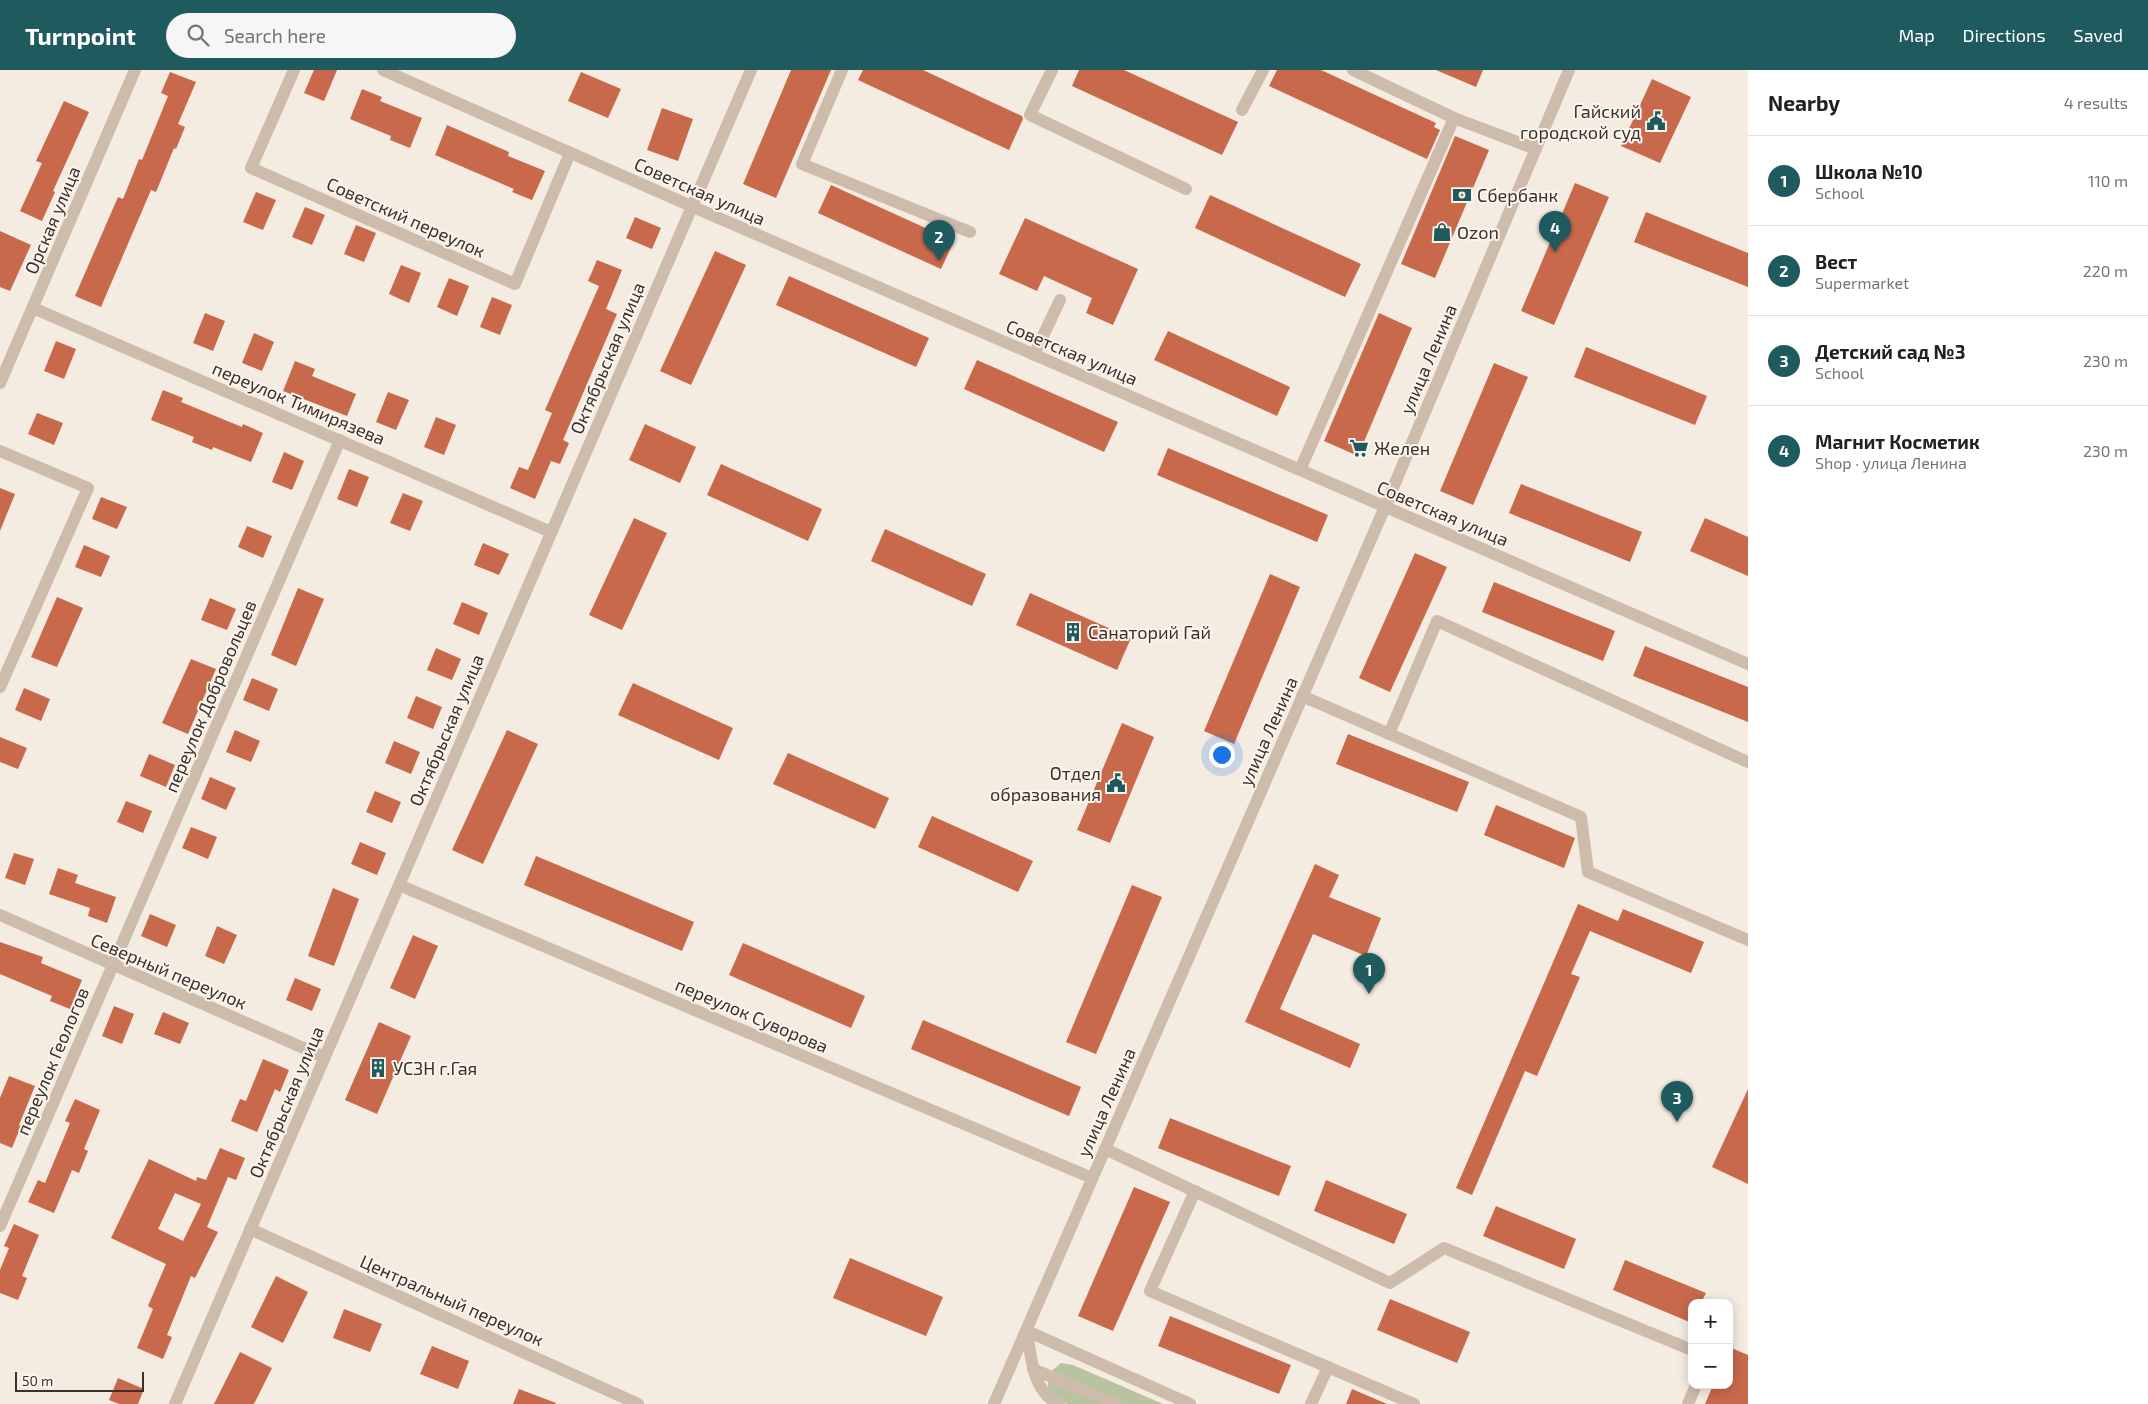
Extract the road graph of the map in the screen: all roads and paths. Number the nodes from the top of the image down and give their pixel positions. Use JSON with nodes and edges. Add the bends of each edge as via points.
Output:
{"nodes":[{"id":1,"x":135,"y":70,"type":"edge"},
{"id":2,"x":294,"y":70,"type":"edge"},
{"id":3,"x":382,"y":70,"type":"edge"},
{"id":4,"x":751,"y":70,"type":"edge"},
{"id":5,"x":842,"y":70,"type":"edge"},
{"id":6,"x":1052,"y":70,"type":"edge"},
{"id":7,"x":1263,"y":70,"type":"edge"},
{"id":8,"x":1353,"y":70,"type":"edge"},
{"id":9,"x":1569,"y":70,"type":"edge"},
{"id":10,"x":1242,"y":110,"type":"dead end"},
{"id":11,"x":1454,"y":118,"type":"junction"},
{"id":12,"x":1536,"y":149,"type":"junction"},
{"id":13,"x":570,"y":153,"type":"junction"},
{"id":14,"x":1186,"y":189,"type":"dead end"},
{"id":15,"x":691,"y":206,"type":"junction"},
{"id":16,"x":970,"y":232,"type":"dead end"},
{"id":17,"x":1060,"y":300,"type":"dead end"},
{"id":18,"x":33,"y":308,"type":"junction"},
{"id":19,"x":1034,"y":355,"type":"junction"},
{"id":20,"x":0,"y":383,"type":"edge"},
{"id":21,"x":340,"y":440,"type":"junction"},
{"id":22,"x":0,"y":451,"type":"edge"},
{"id":23,"x":1300,"y":470,"type":"junction"},
{"id":24,"x":1384,"y":507,"type":"junction"},
{"id":25,"x":551,"y":532,"type":"junction"},
{"id":26,"x":1748,"y":664,"type":"edge"},
{"id":27,"x":0,"y":687,"type":"edge"},
{"id":28,"x":1302,"y":696,"type":"junction"},
{"id":29,"x":1389,"y":734,"type":"junction"},
{"id":30,"x":1748,"y":762,"type":"edge"},
{"id":31,"x":399,"y":884,"type":"junction"},
{"id":32,"x":0,"y":915,"type":"edge"},
{"id":33,"x":1748,"y":940,"type":"edge"},
{"id":34,"x":112,"y":966,"type":"junction"},
{"id":35,"x":324,"y":1057,"type":"junction"},
{"id":36,"x":1104,"y":1149,"type":"junction"},
{"id":37,"x":1092,"y":1178,"type":"junction"},
{"id":38,"x":1195,"y":1191,"type":"junction"},
{"id":39,"x":0,"y":1226,"type":"edge"},
{"id":40,"x":250,"y":1229,"type":"junction"},
{"id":41,"x":1027,"y":1331,"type":"junction"},
{"id":42,"x":1688,"y":1348,"type":"edge"},
{"id":43,"x":1328,"y":1367,"type":"junction"},
{"id":44,"x":1033,"y":1369,"type":"junction"},
{"id":45,"x":1694,"y":1389,"type":"edge"},
{"id":46,"x":175,"y":1404,"type":"edge"},
{"id":47,"x":638,"y":1404,"type":"edge"},
{"id":48,"x":994,"y":1404,"type":"edge"},
{"id":49,"x":1059,"y":1404,"type":"edge"},
{"id":50,"x":1116,"y":1404,"type":"edge"},
{"id":51,"x":1190,"y":1404,"type":"edge"},
{"id":52,"x":1311,"y":1404,"type":"edge"},
{"id":53,"x":1414,"y":1404,"type":"edge"},
{"id":54,"x":1688,"y":1404,"type":"edge"}],
"edges":[{"from":1,"to":18,"type":"street","name":"Орская улица"},
{"from":2,"to":13,"type":"street","name":"Советский переулок","via":[[251,168],[515,284]]},
{"from":3,"to":13,"type":"street","name":"Советская улица"},
{"from":4,"to":15,"type":"street","name":"Октябрьская улица"},
{"from":5,"to":16,"type":"street","via":[[802,164]]},
{"from":6,"to":14,"type":"street","via":[[1030,115]]},
{"from":7,"to":10,"type":"street"},
{"from":8,"to":11,"type":"street"},
{"from":9,"to":12,"type":"street","name":"улица Ленина"},
{"from":11,"to":12,"type":"street"},
{"from":11,"to":23,"type":"street"},
{"from":12,"to":24,"type":"street","name":"улица Ленина"},
{"from":13,"to":15,"type":"street","name":"Советская улица"},
{"from":15,"to":19,"type":"street","name":"Советская улица"},
{"from":15,"to":25,"type":"street","name":"Октябрьская улица"},
{"from":17,"to":19,"type":"street"},
{"from":18,"to":20,"type":"street","name":"Орская улица"},
{"from":18,"to":21,"type":"street","name":"переулок Тимирязева"},
{"from":19,"to":23,"type":"street","name":"Советская улица"},
{"from":21,"to":25,"type":"street","name":"переулок Тимирязева"},
{"from":21,"to":34,"type":"street","name":"переулок Добровольцев"},
{"from":22,"to":27,"type":"street","via":[[88,488]]},
{"from":23,"to":24,"type":"street","name":"Советская улица"},
{"from":24,"to":26,"type":"street","name":"Советская улица"},
{"from":24,"to":28,"type":"street","name":"улица Ленина"},
{"from":25,"to":31,"type":"street","name":"Октябрьская улица"},
{"from":28,"to":29,"type":"street"},
{"from":28,"to":36,"type":"street","name":"улица Ленина"},
{"from":29,"to":30,"type":"street","via":[[1437,621]]},
{"from":29,"to":33,"type":"street","via":[[1581,817],[1588,872]]},
{"from":31,"to":35,"type":"street","name":"Октябрьская улица"},
{"from":31,"to":37,"type":"street","name":"переулок Суворова"},
{"from":32,"to":34,"type":"street","name":"Северный переулок"},
{"from":34,"to":35,"type":"street","name":"Северный переулок"},
{"from":34,"to":39,"type":"street","name":"переулок Геологов"},
{"from":35,"to":40,"type":"street","name":"Октябрьская улица"},
{"from":36,"to":37,"type":"street","name":"улица Ленина"},
{"from":36,"to":38,"type":"street"},
{"from":37,"to":41,"type":"street","name":"улица Ленина"},
{"from":38,"to":42,"type":"street","via":[[1390,1283],[1444,1248]]},
{"from":38,"to":43,"type":"street","via":[[1150,1291]]},
{"from":40,"to":46,"type":"street","name":"Октябрьская улица"},
{"from":40,"to":47,"type":"street","name":"Центральный переулок"},
{"from":41,"to":44,"type":"street"},
{"from":41,"to":48,"type":"street","name":"улица Ленина"},
{"from":41,"to":51,"type":"street"},
{"from":43,"to":52,"type":"street"},
{"from":43,"to":53,"type":"street"},
{"from":44,"to":49,"type":"street","via":[[1044,1393]]},
{"from":44,"to":50,"type":"street"},
{"from":45,"to":54,"type":"street"}]}
